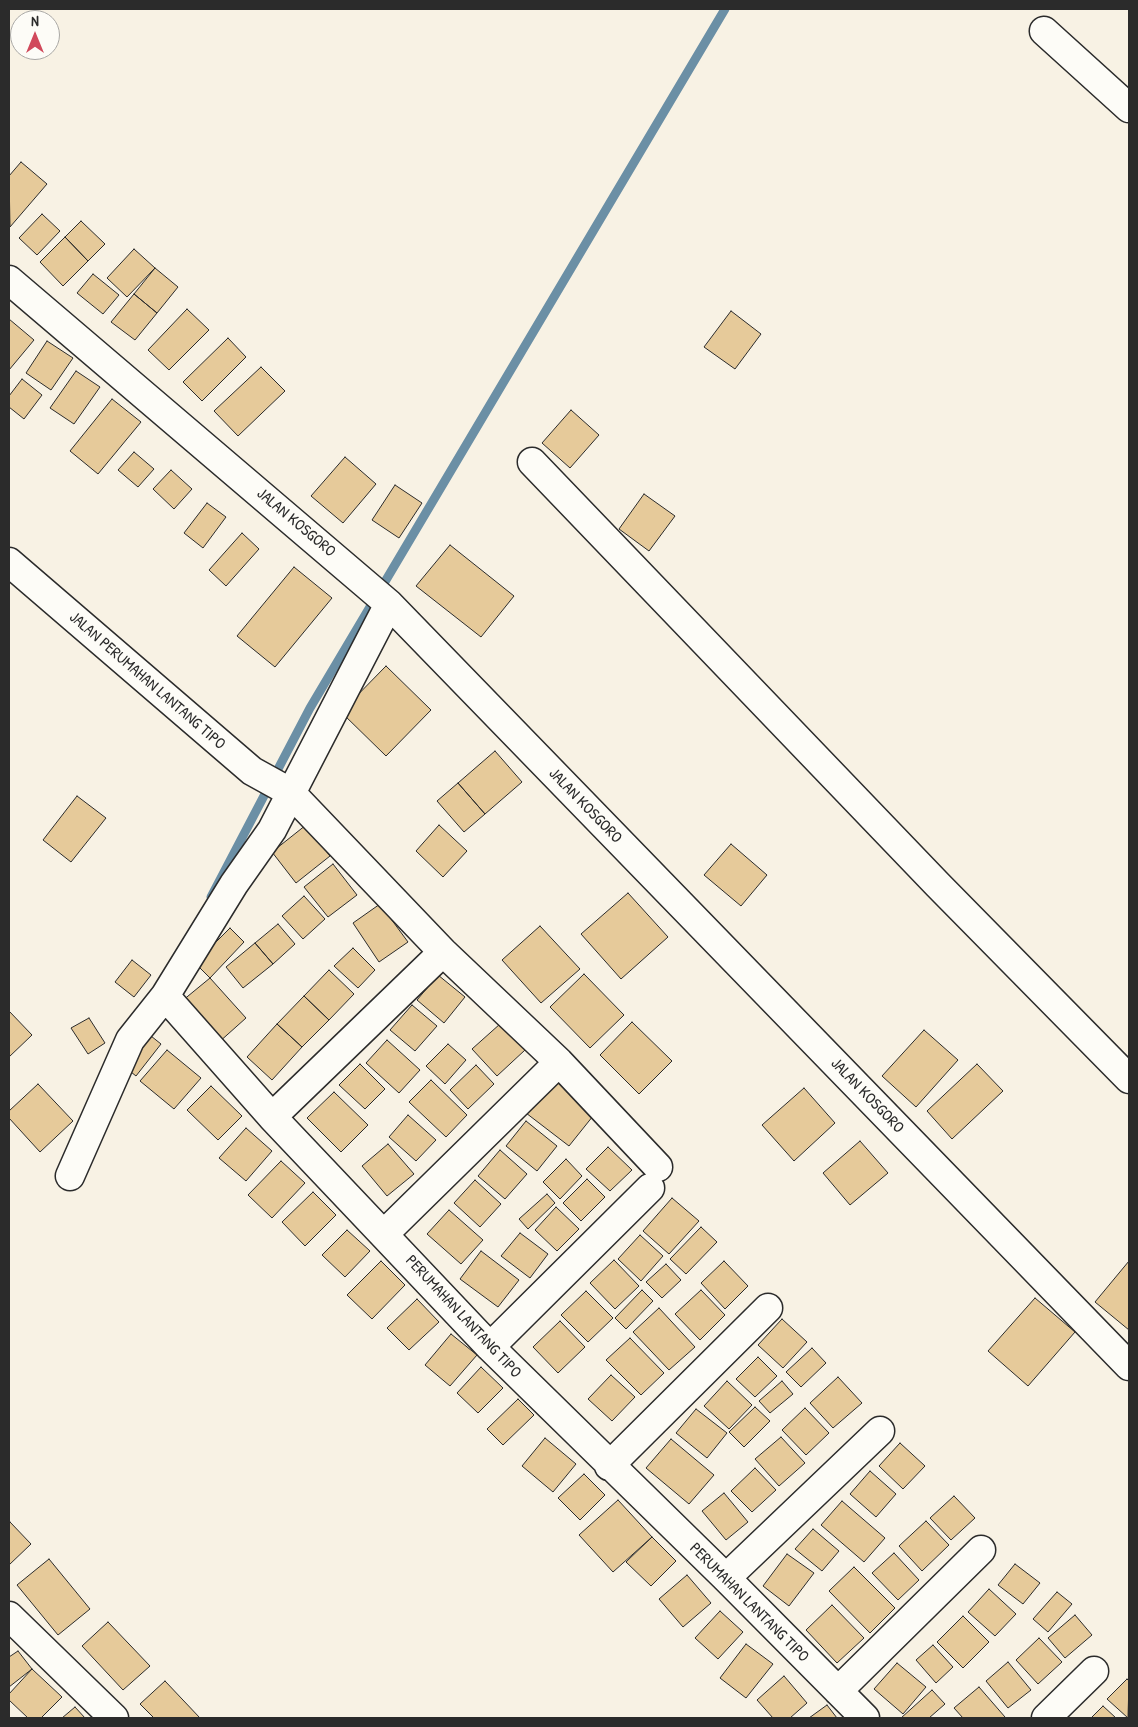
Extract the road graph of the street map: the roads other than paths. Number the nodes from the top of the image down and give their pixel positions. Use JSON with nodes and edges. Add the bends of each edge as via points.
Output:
{"nodes":[{"id":1,"x":1044,"y":31,"type":"dead end"},
{"id":2,"x":1129,"y":108,"type":"edge"},
{"id":3,"x":9,"y":280,"type":"edge"},
{"id":4,"x":532,"y":462,"type":"dead end"},
{"id":5,"x":9,"y":562,"type":"edge"},
{"id":6,"x":388,"y":603,"type":"junction"},
{"id":7,"x":289,"y":792,"type":"junction"},
{"id":8,"x":443,"y":952,"type":"junction"},
{"id":9,"x":165,"y":996,"type":"junction"},
{"id":10,"x":558,"y":1062,"type":"junction"},
{"id":11,"x":1129,"y":1079,"type":"edge"},
{"id":12,"x":272,"y":1117,"type":"junction"},
{"id":13,"x":70,"y":1176,"type":"dead end"},
{"id":14,"x":384,"y":1234,"type":"junction"},
{"id":15,"x":768,"y":1308,"type":"dead end"},
{"id":16,"x":490,"y":1348,"type":"junction"},
{"id":17,"x":1129,"y":1366,"type":"edge"},
{"id":18,"x":880,"y":1431,"type":"dead end"},
{"id":19,"x":609,"y":1466,"type":"junction"},
{"id":20,"x":981,"y":1550,"type":"dead end"},
{"id":21,"x":726,"y":1578,"type":"junction"},
{"id":22,"x":9,"y":1616,"type":"edge"},
{"id":23,"x":1094,"y":1671,"type":"dead end"},
{"id":24,"x":838,"y":1691,"type":"junction"},
{"id":25,"x":114,"y":1718,"type":"edge"},
{"id":26,"x":865,"y":1718,"type":"edge"},
{"id":27,"x":1046,"y":1718,"type":"edge"}],
"edges":[{"from":1,"to":2,"type":"street"},
{"from":3,"to":6,"type":"street","name":"JALAN KOSGORO"},
{"from":4,"to":11,"type":"street"},
{"from":5,"to":7,"type":"street","name":"JALAN PERUMAHAN LANTANG TIPO","via":[[252,770]]},
{"from":6,"to":7,"type":"street"},
{"from":6,"to":17,"type":"street","name":"JALAN KOSGORO"},
{"from":7,"to":8,"type":"street","name":"JALAN PERUMAHAN LANTANG TIPO"},
{"from":7,"to":9,"type":"street","via":[[272,830],[234,884]]},
{"from":8,"to":10,"type":"street","name":"JALAN PERUMAHAN LANTANG TIPO"},
{"from":8,"to":12,"type":"street"},
{"from":9,"to":12,"type":"street","name":"PERUMAHAN LANTANG TIPO"},
{"from":9,"to":13,"type":"street","via":[[127,1047]]},
{"from":10,"to":14,"type":"street"},
{"from":10,"to":16,"type":"street","name":"JALAN PERUMAHAN LANTANG TIPO","via":[[654,1178]]},
{"from":12,"to":14,"type":"street","name":"PERUMAHAN LANTANG TIPO"},
{"from":14,"to":16,"type":"street","name":"PERUMAHAN LANTANG TIPO"},
{"from":15,"to":19,"type":"street"},
{"from":16,"to":19,"type":"street","name":"PERUMAHAN LANTANG TIPO"},
{"from":18,"to":21,"type":"street"},
{"from":19,"to":21,"type":"street","name":"PERUMAHAN LANTANG TIPO"},
{"from":20,"to":24,"type":"street"},
{"from":21,"to":24,"type":"street","name":"PERUMAHAN LANTANG TIPO"},
{"from":22,"to":25,"type":"street"},
{"from":23,"to":27,"type":"street"},
{"from":24,"to":26,"type":"street","name":"PERUMAHAN LANTANG TIPO"}]}
